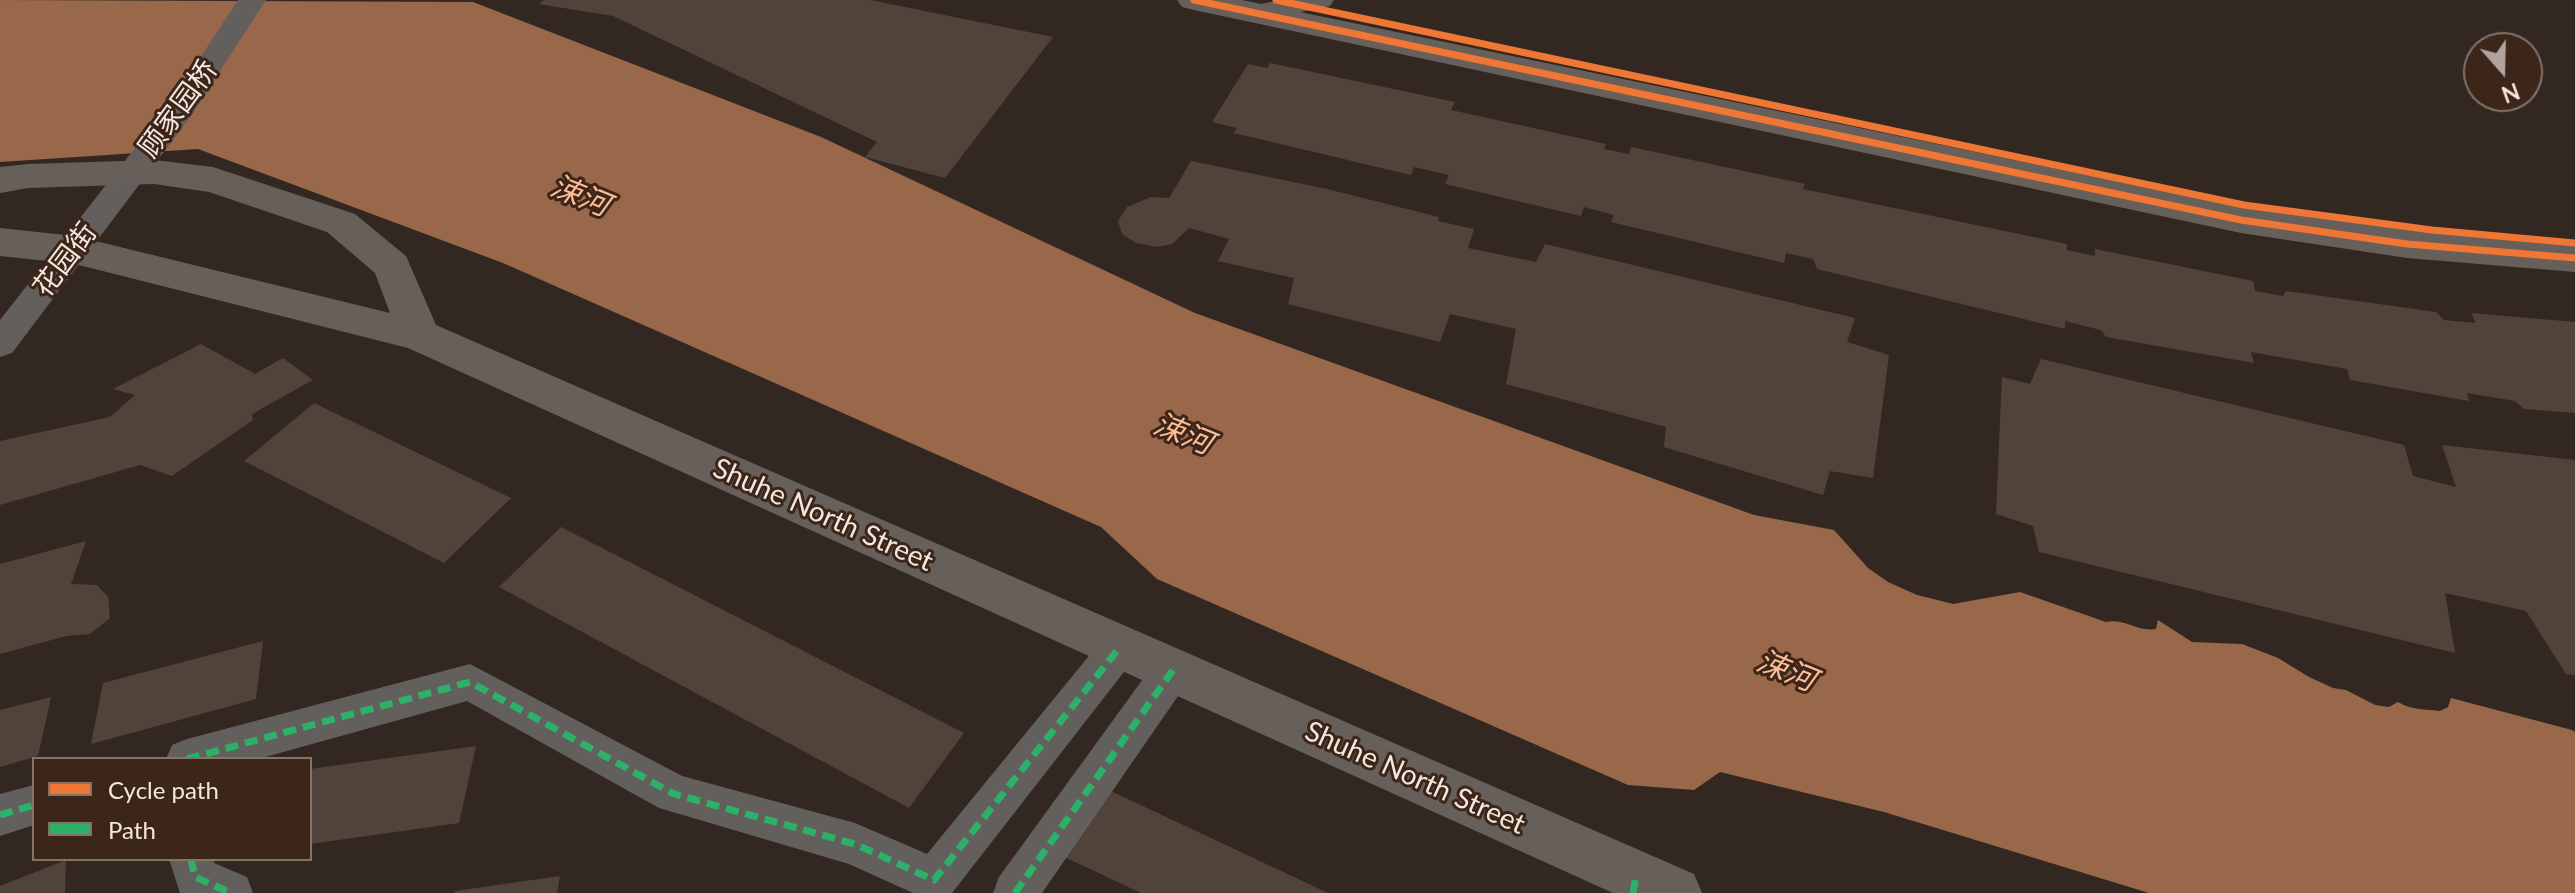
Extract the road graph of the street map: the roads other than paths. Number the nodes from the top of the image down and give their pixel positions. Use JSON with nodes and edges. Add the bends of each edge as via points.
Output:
{"nodes":[{"id":1,"x":252,"y":0,"type":"edge"},
{"id":2,"x":1194,"y":0,"type":"edge"},
{"id":3,"x":1320,"y":0,"type":"edge"},
{"id":4,"x":1257,"y":13,"type":"junction"},
{"id":5,"x":0,"y":180,"type":"edge"},
{"id":6,"x":99,"y":214,"type":"joint"},
{"id":7,"x":0,"y":242,"type":"edge"},
{"id":8,"x":75,"y":250,"type":"junction"},
{"id":9,"x":2575,"y":258,"type":"edge"},
{"id":10,"x":419,"y":335,"type":"junction"},
{"id":11,"x":0,"y":344,"type":"edge"},
{"id":12,"x":1120,"y":647,"type":"junction"},
{"id":13,"x":1173,"y":670,"type":"junction"},
{"id":14,"x":194,"y":757,"type":"edge"},
{"id":15,"x":32,"y":806,"type":"edge"},
{"id":16,"x":0,"y":815,"type":"edge"},
{"id":17,"x":191,"y":861,"type":"edge"},
{"id":18,"x":1648,"y":887,"type":"edge"},
{"id":19,"x":231,"y":893,"type":"edge"},
{"id":20,"x":1015,"y":893,"type":"edge"}],
"edges":[{"from":1,"to":6,"type":"street","name":"顾家园桥","via":[[181,109]]},
{"from":2,"to":4,"type":"main road"},
{"from":3,"to":4,"type":"street"},
{"from":4,"to":9,"type":"main road","via":[[2241,220],[2407,244]]},
{"from":5,"to":10,"type":"main road","via":[[154,172],[213,180],[341,223],[392,266]]},
{"from":6,"to":8,"type":"street","name":"花园街"},
{"from":7,"to":8,"type":"main road","name":"Shuhe North Street"},
{"from":8,"to":10,"type":"main road","name":"Shuhe North Street"},
{"from":8,"to":11,"type":"street","name":"花园街"},
{"from":10,"to":12,"type":"main road","name":"Shuhe North Street"},
{"from":12,"to":13,"type":"main road","name":"Shuhe North Street"},
{"from":12,"to":14,"type":"street","via":[[934,880],[855,844],[674,794],[470,682]]},
{"from":13,"to":18,"type":"main road","name":"Shuhe North Street"},
{"from":13,"to":20,"type":"street"},
{"from":15,"to":16,"type":"street"},
{"from":17,"to":19,"type":"street","via":[[195,877]]}]}
